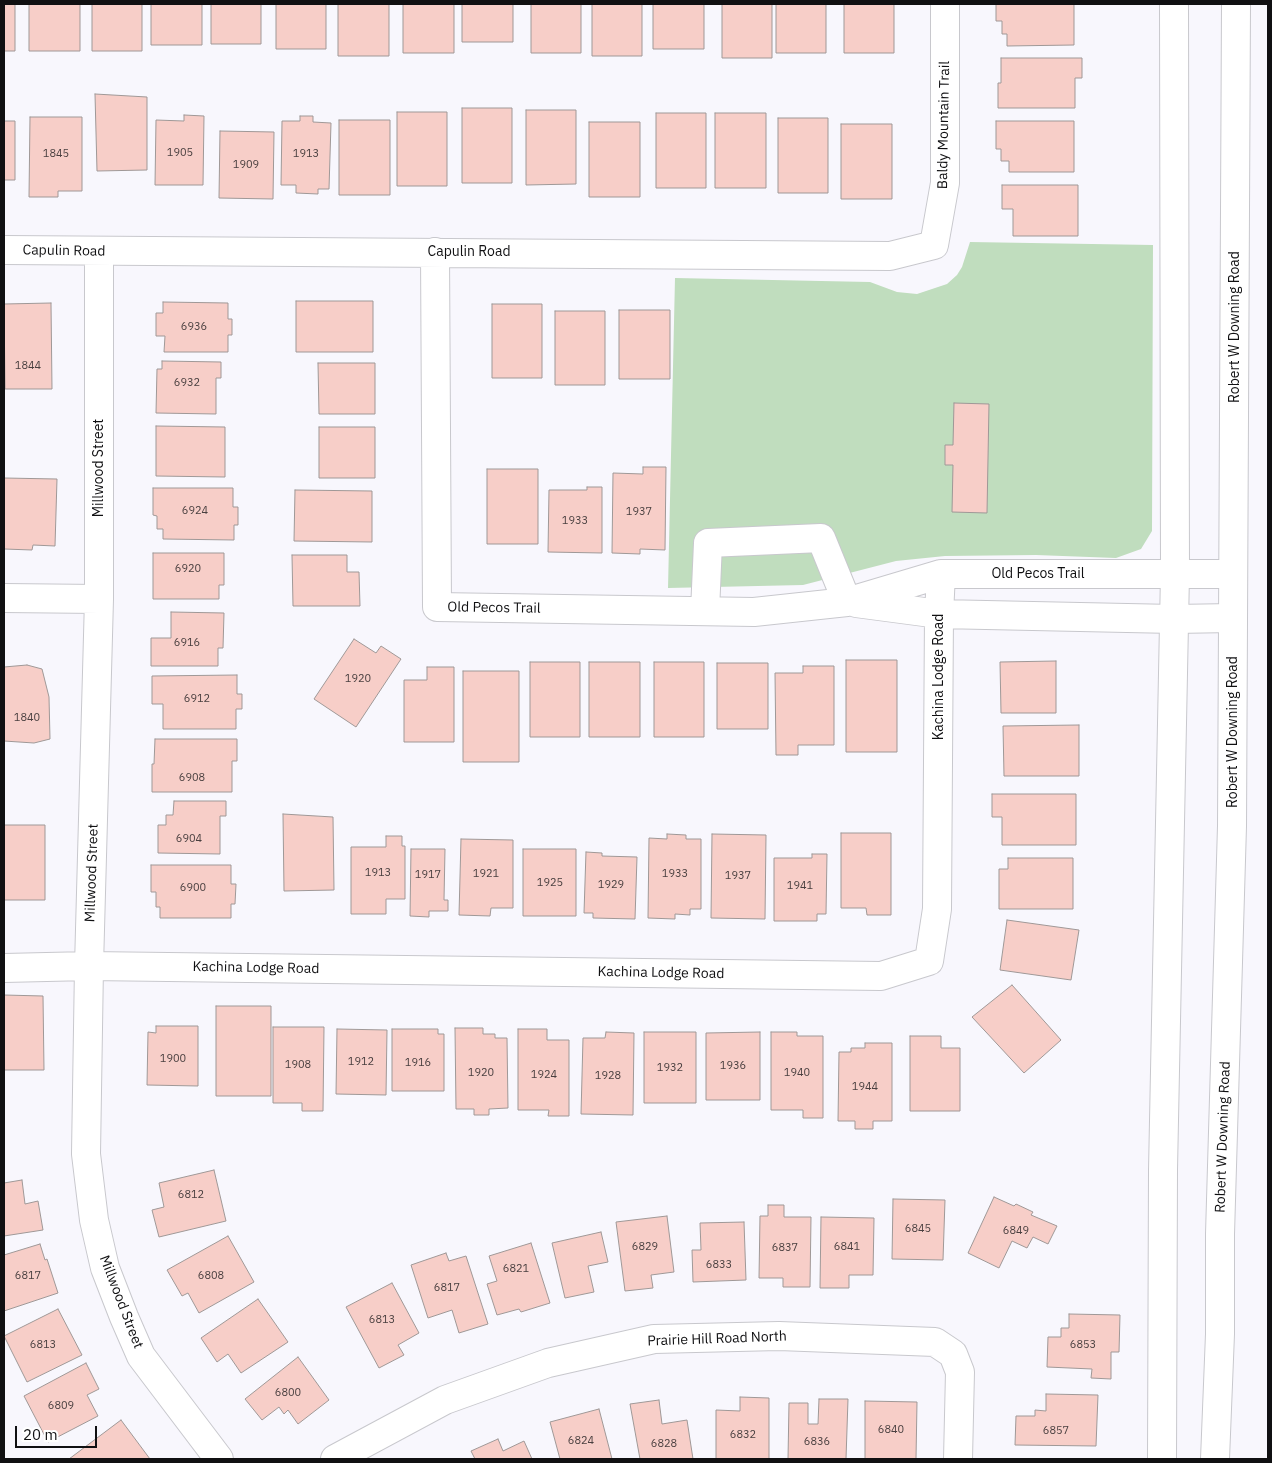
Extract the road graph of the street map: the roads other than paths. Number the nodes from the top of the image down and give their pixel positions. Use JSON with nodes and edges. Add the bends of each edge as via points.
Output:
{"nodes":[{"id":1,"x":945,"y":4,"type":"edge"},
{"id":2,"x":1174,"y":4,"type":"edge"},
{"id":3,"x":1236,"y":4,"type":"edge"},
{"id":4,"x":934,"y":245,"type":"joint"},
{"id":5,"x":4,"y":250,"type":"edge"},
{"id":6,"x":99,"y":251,"type":"junction"},
{"id":7,"x":435,"y":252,"type":"junction"},
{"id":8,"x":941,"y":574,"type":"junction"},
{"id":9,"x":1175,"y":574,"type":"junction"},
{"id":10,"x":1233,"y":574,"type":"junction"},
{"id":11,"x":4,"y":598,"type":"edge"},
{"id":12,"x":99,"y":599,"type":"junction"},
{"id":13,"x":847,"y":602,"type":"junction"},
{"id":14,"x":705,"y":611,"type":"junction"},
{"id":15,"x":939,"y":614,"type":"junction"},
{"id":16,"x":1233,"y":618,"type":"junction"},
{"id":17,"x":1174,"y":619,"type":"junction"},
{"id":18,"x":89,"y":966,"type":"junction"},
{"id":19,"x":4,"y":968,"type":"edge"},
{"id":20,"x":1215,"y":1423,"type":"junction"},
{"id":21,"x":219,"y":1459,"type":"edge"},
{"id":22,"x":335,"y":1459,"type":"edge"},
{"id":23,"x":958,"y":1459,"type":"edge"},
{"id":24,"x":1162,"y":1459,"type":"edge"},
{"id":25,"x":1215,"y":1459,"type":"edge"},
{"id":26,"x":1230,"y":1459,"type":"edge"}],
"edges":[{"from":1,"to":4,"type":"street","name":"Baldy Mountain Trail","via":[[945,183]]},
{"from":2,"to":9,"type":"street"},
{"from":3,"to":10,"type":"street","name":"Robert W Downing Road"},
{"from":4,"to":7,"type":"street","name":"Capulin Road","via":[[890,256]]},
{"from":5,"to":6,"type":"street","name":"Capulin Road"},
{"from":6,"to":7,"type":"street","name":"Capulin Road"},
{"from":6,"to":12,"type":"street","name":"Millwood Street"},
{"from":7,"to":14,"type":"street","name":"Old Pecos Trail","via":[[437,607]]},
{"from":8,"to":9,"type":"street","name":"Old Pecos Trail"},
{"from":8,"to":13,"type":"street","name":"Old Pecos Trail"},
{"from":8,"to":15,"type":"street","name":"Kachina Lodge Road"},
{"from":9,"to":10,"type":"street","name":"Old Pecos Trail"},
{"from":9,"to":17,"type":"street"},
{"from":10,"to":16,"type":"street","name":"Robert W Downing Road"},
{"from":11,"to":12,"type":"street"},
{"from":12,"to":18,"type":"street","name":"Millwood Street"},
{"from":13,"to":14,"type":"street","name":"Old Pecos Trail","via":[[754,612]]},
{"from":13,"to":14,"type":"street","via":[[822,538],[708,543]]},
{"from":13,"to":15,"type":"street","name":"Old Pecos Trail"},
{"from":15,"to":17,"type":"street","name":"Old Pecos Trail"},
{"from":15,"to":18,"type":"street","name":"Kachina Lodge Road","via":[[937,909],[929,961],[881,976]]},
{"from":16,"to":17,"type":"street","name":"Old Pecos Trail"},
{"from":16,"to":20,"type":"street","name":"Robert W Downing Road","via":[[1232,826]]},
{"from":17,"to":24,"type":"street","via":[[1163,1160]]},
{"from":18,"to":19,"type":"street","name":"Kachina Lodge Road"},
{"from":18,"to":21,"type":"street","name":"Millwood Street","via":[[86,1154],[94,1220],[105,1268],[141,1356]]},
{"from":20,"to":25,"type":"street","name":"Robert W Downing Road"},
{"from":20,"to":26,"type":"street"},
{"from":22,"to":23,"type":"street","name":"Prairie Hill Road North","via":[[445,1400],[548,1363],[654,1339],[779,1336],[935,1342],[953,1354],[960,1372]]}]}
